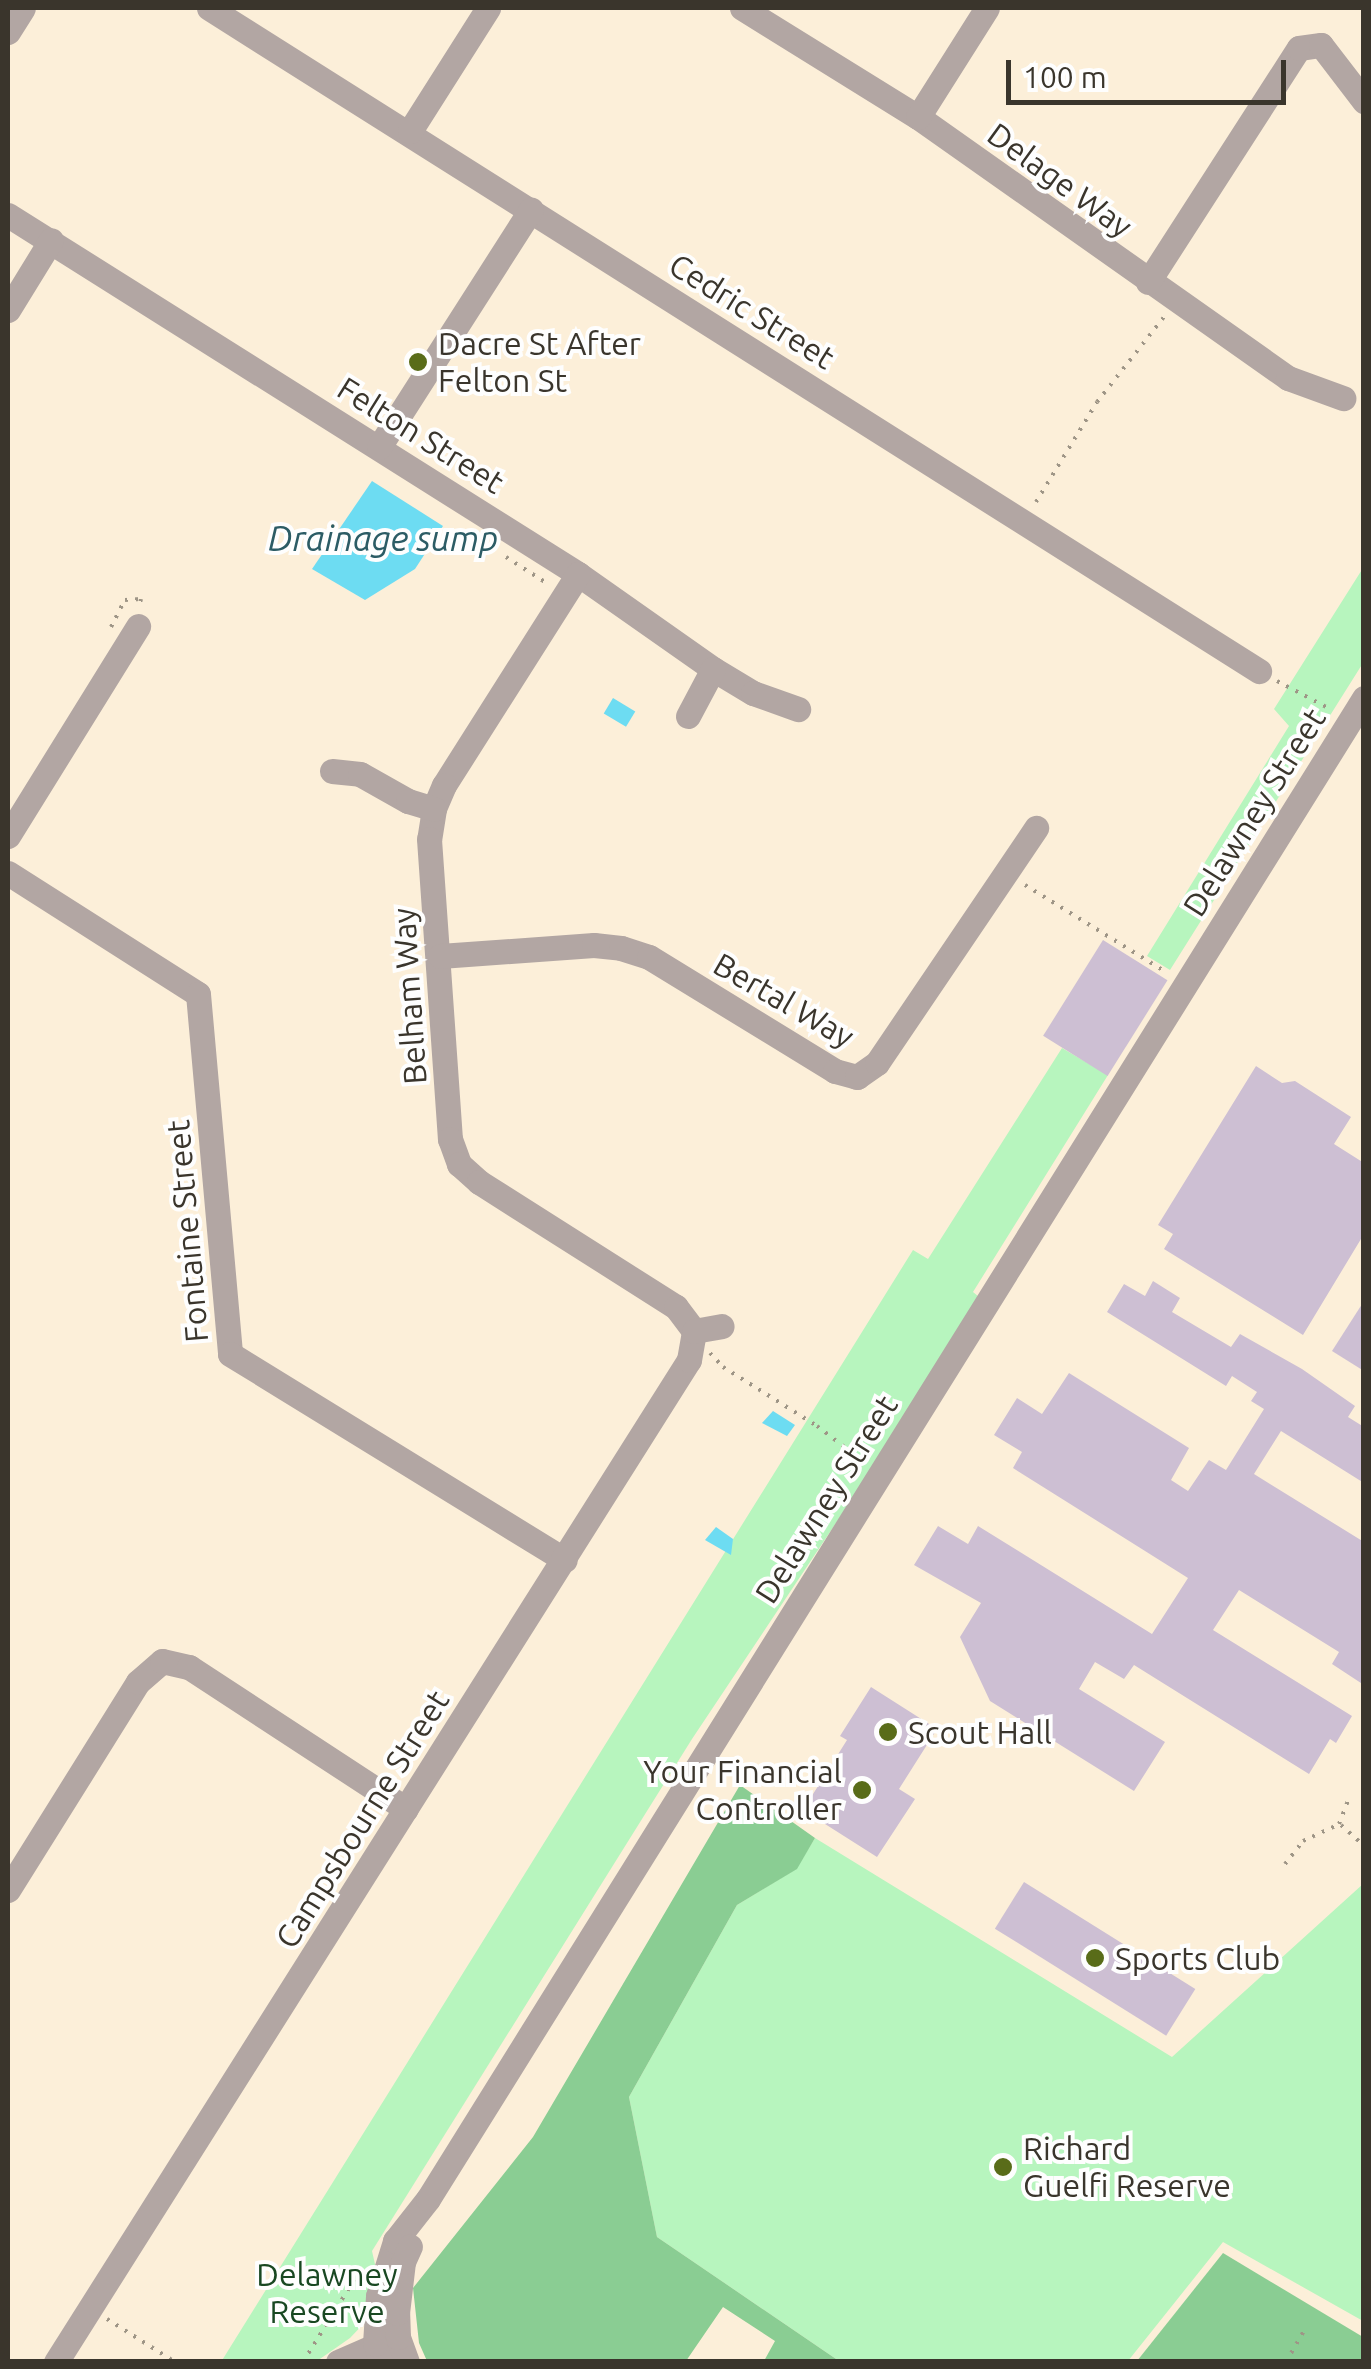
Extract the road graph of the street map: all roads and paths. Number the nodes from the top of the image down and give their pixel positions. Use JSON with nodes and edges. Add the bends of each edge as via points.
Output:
{"nodes":[{"id":1,"x":23,"y":8,"type":"edge"},
{"id":2,"x":209,"y":8,"type":"edge"},
{"id":3,"x":488,"y":8,"type":"edge"},
{"id":4,"x":742,"y":8,"type":"edge"},
{"id":5,"x":986,"y":8,"type":"edge"},
{"id":6,"x":8,"y":32,"type":"edge"},
{"id":7,"x":1364,"y":101,"type":"edge"},
{"id":8,"x":918,"y":116,"type":"junction"},
{"id":9,"x":410,"y":132,"type":"junction"},
{"id":10,"x":531,"y":209,"type":"junction"},
{"id":11,"x":8,"y":215,"type":"edge"},
{"id":12,"x":50,"y":240,"type":"junction"},
{"id":13,"x":1148,"y":282,"type":"junction"},
{"id":14,"x":1175,"y":301,"type":"junction"},
{"id":15,"x":8,"y":310,"type":"edge"},
{"id":16,"x":1343,"y":398,"type":"dead end"},
{"id":17,"x":379,"y":447,"type":"junction"},
{"id":18,"x":1024,"y":522,"type":"junction"},
{"id":19,"x":578,"y":574,"type":"junction"},
{"id":20,"x":138,"y":626,"type":"dead end"},
{"id":21,"x":713,"y":670,"type":"junction"},
{"id":22,"x":1260,"y":672,"type":"joint"},
{"id":23,"x":1364,"y":698,"type":"edge"},
{"id":24,"x":798,"y":709,"type":"dead end"},
{"id":25,"x":1338,"y":713,"type":"dead end"},
{"id":26,"x":688,"y":716,"type":"dead end"},
{"id":27,"x":332,"y":771,"type":"dead end"},
{"id":28,"x":434,"y":809,"type":"junction"},
{"id":29,"x":1036,"y":828,"type":"dead end"},
{"id":30,"x":8,"y":836,"type":"edge"},
{"id":31,"x":1004,"y":872,"type":"junction"},
{"id":32,"x":8,"y":873,"type":"edge"},
{"id":33,"x":440,"y":956,"type":"junction"},
{"id":34,"x":1171,"y":976,"type":"dead end"},
{"id":35,"x":722,"y":1326,"type":"dead end"},
{"id":36,"x":693,"y":1338,"type":"junction"},
{"id":37,"x":866,"y":1463,"type":"dead end"},
{"id":38,"x":566,"y":1560,"type":"junction"},
{"id":39,"x":1348,"y":1801,"type":"dead end"},
{"id":40,"x":406,"y":1809,"type":"junction"},
{"id":41,"x":1339,"y":1824,"type":"junction"},
{"id":42,"x":1364,"y":1846,"type":"edge"},
{"id":43,"x":1284,"y":1864,"type":"dead end"},
{"id":44,"x":8,"y":1890,"type":"edge"},
{"id":45,"x":101,"y":2316,"type":"dead end"},
{"id":46,"x":1306,"y":2329,"type":"dead end"},
{"id":47,"x":392,"y":2353,"type":"edge"},
{"id":48,"x":56,"y":2362,"type":"edge"},
{"id":49,"x":175,"y":2362,"type":"edge"},
{"id":50,"x":338,"y":2362,"type":"edge"},
{"id":51,"x":1286,"y":2362,"type":"edge"}],
"edges":[{"from":1,"to":6,"type":"street"},
{"from":2,"to":9,"type":"street","name":"Cedric Street"},
{"from":3,"to":9,"type":"street"},
{"from":4,"to":8,"type":"street","name":"Delage Way"},
{"from":5,"to":8,"type":"street"},
{"from":7,"to":13,"type":"street","via":[[1321,45],[1298,48]]},
{"from":8,"to":13,"type":"street","name":"Delage Way"},
{"from":9,"to":10,"type":"street","name":"Cedric Street"},
{"from":10,"to":17,"type":"street"},
{"from":10,"to":18,"type":"street","name":"Cedric Street"},
{"from":11,"to":12,"type":"street","name":"Felton Street"},
{"from":12,"to":15,"type":"street"},
{"from":12,"to":17,"type":"street","name":"Felton Street"},
{"from":13,"to":14,"type":"street","name":"Delage Way"},
{"from":14,"to":16,"type":"street","name":"Delage Way","via":[[1288,378]]},
{"from":14,"to":18,"type":"path","via":[[1097,402]]},
{"from":17,"to":19,"type":"street","name":"Felton Street"},
{"from":18,"to":22,"type":"street","name":"Cedric Street"},
{"from":19,"to":21,"type":"street","name":"Felton Street"},
{"from":19,"to":28,"type":"street","name":"Belham Way"},
{"from":20,"to":30,"type":"street"},
{"from":21,"to":24,"type":"street","name":"Felton Street"},
{"from":21,"to":26,"type":"street"},
{"from":22,"to":25,"type":"path"},
{"from":23,"to":47,"type":"street","name":"Delawney Street","via":[[428,2199],[404,2227],[378,2296]]},
{"from":27,"to":28,"type":"street","via":[[360,774]]},
{"from":28,"to":33,"type":"street","name":"Belham Way","via":[[430,839]]},
{"from":29,"to":31,"type":"street","name":"Bertal Way"},
{"from":31,"to":33,"type":"street","name":"Bertal Way","via":[[876,1063],[857,1077],[650,957],[621,948]]},
{"from":31,"to":34,"type":"path"},
{"from":32,"to":38,"type":"street","name":"Fontaine Street","via":[[198,994],[230,1354]]},
{"from":33,"to":36,"type":"street","name":"Belham Way","via":[[450,1139],[460,1164],[676,1307]]},
{"from":35,"to":36,"type":"street"},
{"from":36,"to":37,"type":"path","via":[[723,1367]]},
{"from":36,"to":38,"type":"street","name":"Campsbourne Street","via":[[689,1360]]},
{"from":38,"to":40,"type":"street","name":"Campsbourne Street"},
{"from":39,"to":41,"type":"path"},
{"from":40,"to":44,"type":"street","via":[[189,1667],[162,1662],[138,1682]]},
{"from":40,"to":48,"type":"street","name":"Campsbourne Street"},
{"from":41,"to":42,"type":"path"},
{"from":41,"to":43,"type":"path","via":[[1310,1836]]},
{"from":45,"to":49,"type":"path"},
{"from":46,"to":51,"type":"path"},
{"from":47,"to":50,"type":"street","name":"Delawney Street"}]}
